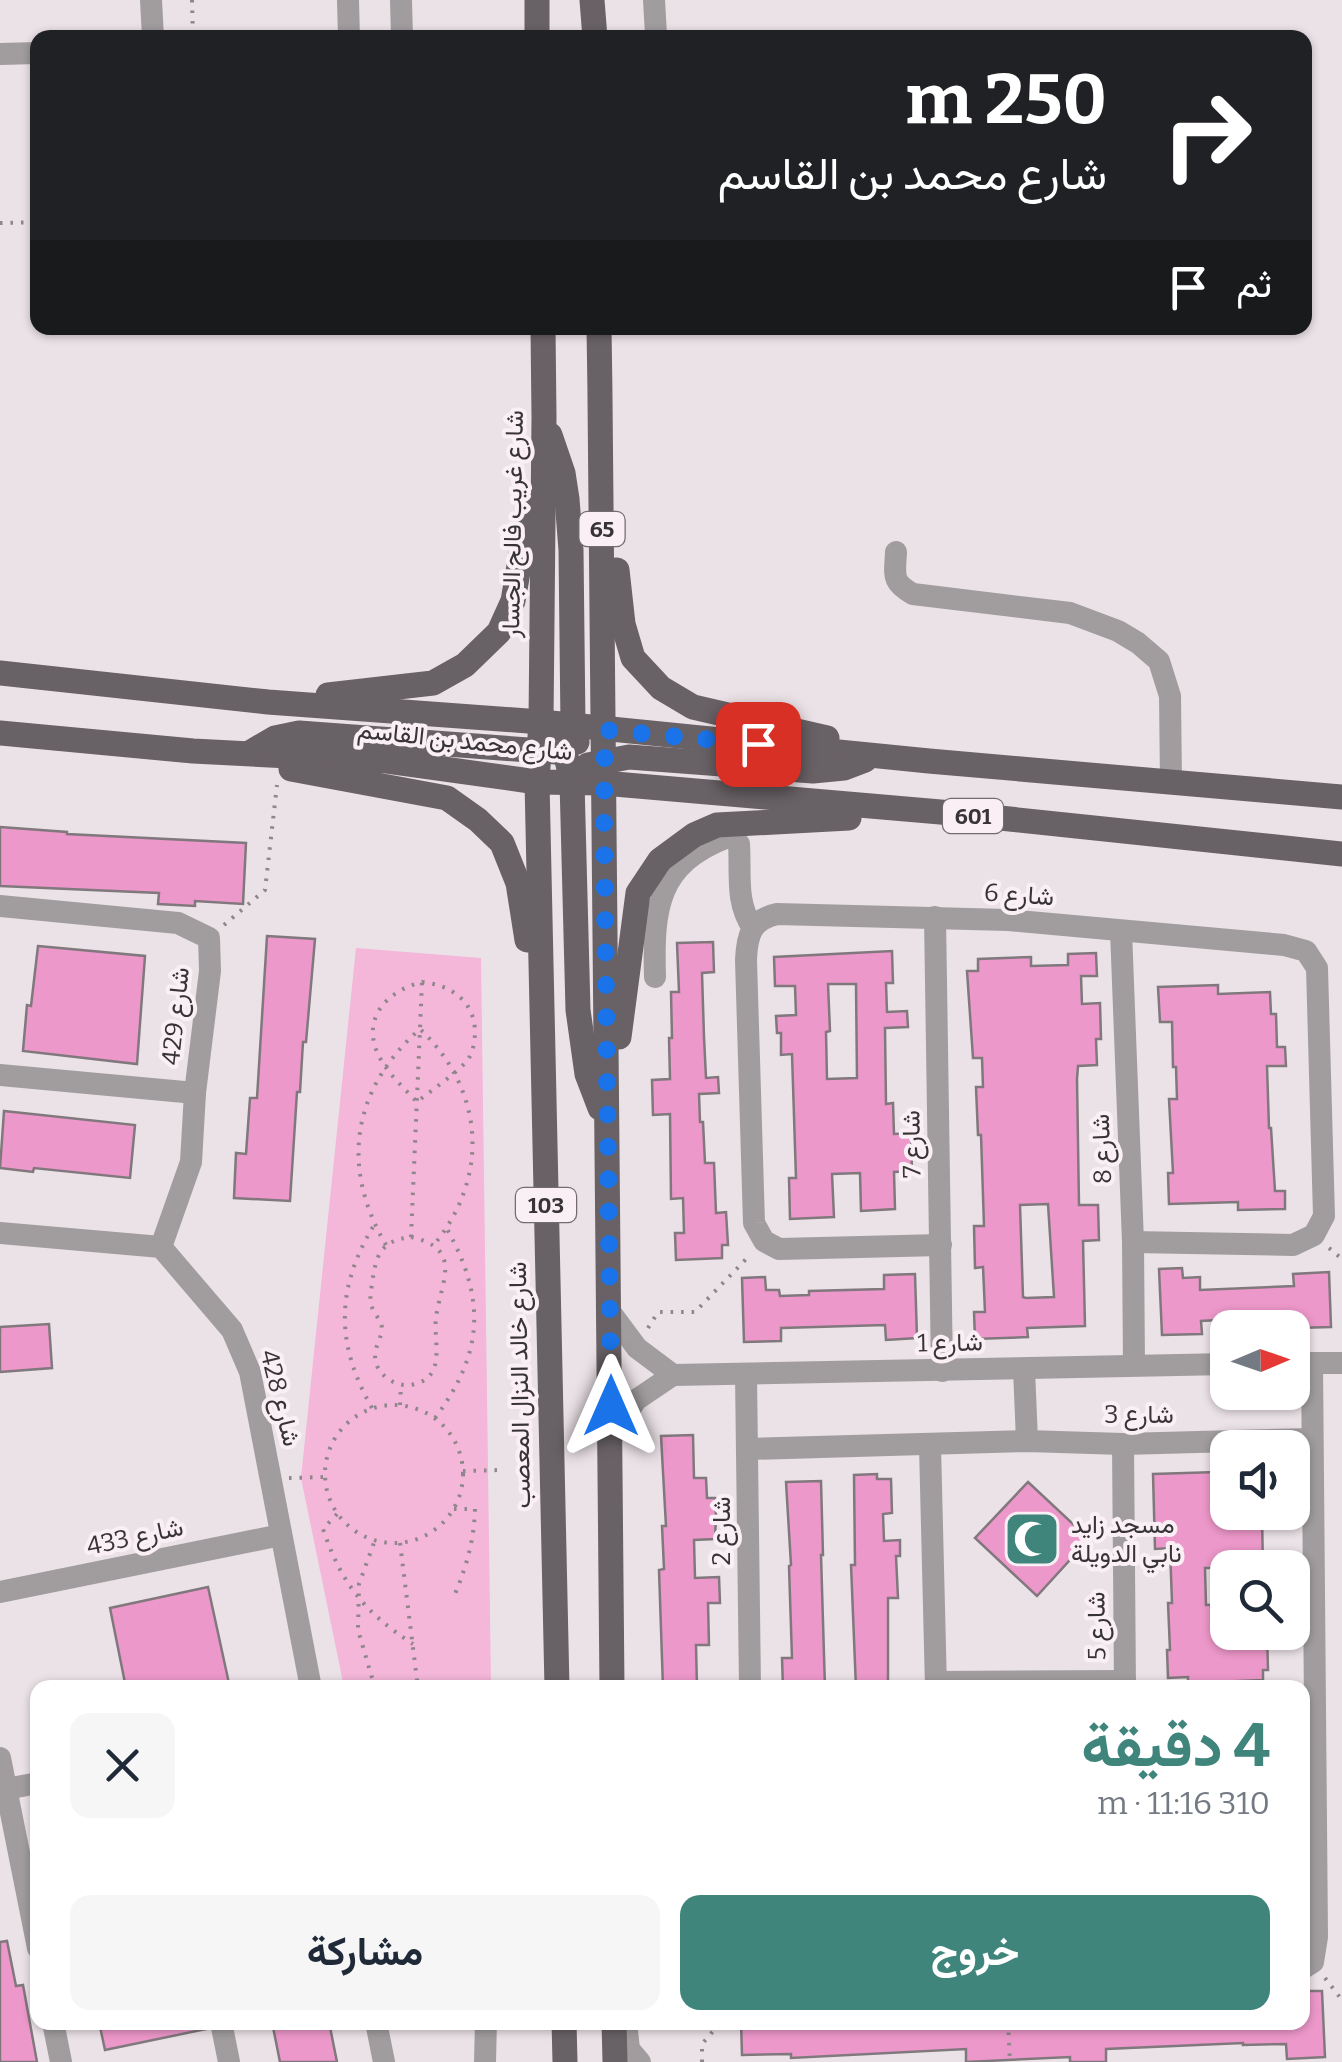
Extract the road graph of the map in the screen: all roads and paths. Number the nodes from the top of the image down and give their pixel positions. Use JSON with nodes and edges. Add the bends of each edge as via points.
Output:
{"nodes":[{"id":1,"x":151,"y":0,"type":"edge"},
{"id":2,"x":192,"y":0,"type":"edge"},
{"id":3,"x":348,"y":0,"type":"edge"},
{"id":4,"x":401,"y":0,"type":"edge"},
{"id":5,"x":537,"y":0,"type":"edge"},
{"id":6,"x":592,"y":0,"type":"edge"},
{"id":7,"x":654,"y":0,"type":"edge"},
{"id":8,"x":152,"y":30,"type":"edge"},
{"id":9,"x":193,"y":30,"type":"edge"},
{"id":10,"x":349,"y":30,"type":"edge"},
{"id":11,"x":402,"y":30,"type":"edge"},
{"id":12,"x":538,"y":30,"type":"edge"},
{"id":13,"x":594,"y":30,"type":"edge"},
{"id":14,"x":656,"y":30,"type":"edge"},
{"id":15,"x":30,"y":53,"type":"edge"},
{"id":16,"x":0,"y":54,"type":"edge"},
{"id":17,"x":30,"y":222,"type":"edge"},
{"id":18,"x":0,"y":223,"type":"edge"},
{"id":19,"x":543,"y":335,"type":"edge"},
{"id":20,"x":599,"y":335,"type":"edge"},
{"id":21,"x":544,"y":417,"type":"junction"},
{"id":22,"x":600,"y":425,"type":"junction"},
{"id":23,"x":896,"y":552,"type":"dead end"},
{"id":24,"x":0,"y":674,"type":"edge"},
{"id":25,"x":268,"y":702,"type":"junction"},
{"id":26,"x":541,"y":722,"type":"junction"},
{"id":27,"x":605,"y":730,"type":"junction"},
{"id":28,"x":0,"y":733,"type":"edge"},
{"id":29,"x":193,"y":750,"type":"junction"},
{"id":30,"x":248,"y":754,"type":"junction"},
{"id":31,"x":874,"y":756,"type":"junction"},
{"id":32,"x":577,"y":760,"type":"junction"},
{"id":33,"x":929,"y":761,"type":"junction"},
{"id":34,"x":279,"y":767,"type":"junction"},
{"id":35,"x":537,"y":782,"type":"junction"},
{"id":36,"x":1171,"y":782,"type":"junction"},
{"id":37,"x":1342,"y":797,"type":"edge"},
{"id":38,"x":952,"y":814,"type":"junction"},
{"id":39,"x":1342,"y":854,"type":"edge"},
{"id":40,"x":0,"y":906,"type":"edge"},
{"id":41,"x":935,"y":918,"type":"junction"},
{"id":42,"x":754,"y":928,"type":"junction"},
{"id":43,"x":1121,"y":931,"type":"junction"},
{"id":44,"x":209,"y":938,"type":"junction"},
{"id":45,"x":655,"y":977,"type":"dead end"},
{"id":46,"x":422,"y":982,"type":"junction"},
{"id":47,"x":420,"y":1029,"type":"junction"},
{"id":48,"x":543,"y":1046,"type":"junction"},
{"id":49,"x":385,"y":1066,"type":"junction"},
{"id":50,"x":454,"y":1071,"type":"junction"},
{"id":51,"x":0,"y":1075,"type":"edge"},
{"id":52,"x":195,"y":1093,"type":"junction"},
{"id":53,"x":417,"y":1102,"type":"junction"},
{"id":54,"x":607,"y":1127,"type":"junction"},
{"id":55,"x":374,"y":1224,"type":"junction"},
{"id":56,"x":447,"y":1229,"type":"junction"},
{"id":57,"x":0,"y":1233,"type":"edge"},
{"id":58,"x":411,"y":1238,"type":"junction"},
{"id":59,"x":764,"y":1241,"type":"junction"},
{"id":60,"x":1133,"y":1242,"type":"junction"},
{"id":61,"x":386,"y":1245,"type":"junction"},
{"id":62,"x":941,"y":1245,"type":"junction"},
{"id":63,"x":433,"y":1246,"type":"junction"},
{"id":64,"x":161,"y":1247,"type":"junction"},
{"id":65,"x":611,"y":1312,"type":"junction"},
{"id":66,"x":637,"y":1348,"type":"junction"},
{"id":67,"x":1310,"y":1363,"type":"edge"},
{"id":68,"x":1342,"y":1363,"type":"edge"},
{"id":69,"x":1210,"y":1364,"type":"edge"},
{"id":70,"x":1134,"y":1366,"type":"junction"},
{"id":71,"x":1024,"y":1369,"type":"junction"},
{"id":72,"x":942,"y":1370,"type":"junction"},
{"id":73,"x":746,"y":1375,"type":"junction"},
{"id":74,"x":673,"y":1376,"type":"junction"},
{"id":75,"x":401,"y":1385,"type":"junction"},
{"id":76,"x":400,"y":1404,"type":"junction"},
{"id":77,"x":372,"y":1408,"type":"junction"},
{"id":78,"x":1308,"y":1410,"type":"edge"},
{"id":79,"x":435,"y":1418,"type":"junction"},
{"id":80,"x":611,"y":1438,"type":"junction"},
{"id":81,"x":1312,"y":1440,"type":"junction"},
{"id":82,"x":1027,"y":1442,"type":"junction"},
{"id":83,"x":1122,"y":1444,"type":"junction"},
{"id":84,"x":930,"y":1446,"type":"junction"},
{"id":85,"x":748,"y":1449,"type":"junction"},
{"id":86,"x":501,"y":1470,"type":"dead end"},
{"id":87,"x":463,"y":1471,"type":"junction"},
{"id":88,"x":325,"y":1477,"type":"junction"},
{"id":89,"x":270,"y":1479,"type":"junction"},
{"id":90,"x":454,"y":1509,"type":"junction"},
{"id":91,"x":338,"y":1514,"type":"junction"},
{"id":92,"x":281,"y":1535,"type":"junction"},
{"id":93,"x":375,"y":1540,"type":"junction"},
{"id":94,"x":400,"y":1543,"type":"junction"},
{"id":95,"x":0,"y":1592,"type":"edge"},
{"id":96,"x":455,"y":1594,"type":"dead end"},
{"id":97,"x":358,"y":1598,"type":"junction"},
{"id":98,"x":413,"y":1644,"type":"junction"},
{"id":99,"x":308,"y":1680,"type":"edge"},
{"id":100,"x":373,"y":1680,"type":"edge"},
{"id":101,"x":417,"y":1680,"type":"edge"},
{"id":102,"x":557,"y":1680,"type":"edge"},
{"id":103,"x":612,"y":1680,"type":"edge"},
{"id":104,"x":750,"y":1680,"type":"edge"},
{"id":105,"x":936,"y":1680,"type":"edge"},
{"id":106,"x":1125,"y":1680,"type":"edge"},
{"id":107,"x":0,"y":1758,"type":"edge"},
{"id":108,"x":30,"y":1785,"type":"edge"},
{"id":109,"x":6,"y":1790,"type":"junction"},
{"id":110,"x":30,"y":1908,"type":"edge"},
{"id":111,"x":1310,"y":1960,"type":"edge"},
{"id":112,"x":1310,"y":1968,"type":"edge"},
{"id":113,"x":1342,"y":2000,"type":"edge"},
{"id":114,"x":55,"y":2030,"type":"edge"},
{"id":115,"x":223,"y":2030,"type":"edge"},
{"id":116,"x":378,"y":2030,"type":"edge"},
{"id":117,"x":486,"y":2030,"type":"edge"},
{"id":118,"x":564,"y":2030,"type":"edge"},
{"id":119,"x":614,"y":2030,"type":"edge"},
{"id":120,"x":627,"y":2030,"type":"edge"},
{"id":121,"x":714,"y":2030,"type":"edge"},
{"id":122,"x":1008,"y":2030,"type":"edge"},
{"id":123,"x":61,"y":2062,"type":"edge"},
{"id":124,"x":229,"y":2062,"type":"edge"},
{"id":125,"x":384,"y":2062,"type":"edge"},
{"id":126,"x":485,"y":2062,"type":"edge"},
{"id":127,"x":565,"y":2062,"type":"edge"},
{"id":128,"x":615,"y":2062,"type":"edge"},
{"id":129,"x":640,"y":2062,"type":"edge"},
{"id":130,"x":702,"y":2062,"type":"edge"},
{"id":131,"x":1010,"y":2062,"type":"edge"}],
"edges":[{"from":1,"to":8,"type":"street"},
{"from":2,"to":9,"type":"path"},
{"from":3,"to":10,"type":"street"},
{"from":4,"to":11,"type":"street"},
{"from":5,"to":12,"type":"main road"},
{"from":6,"to":13,"type":"main road"},
{"from":7,"to":14,"type":"street"},
{"from":15,"to":16,"type":"street"},
{"from":17,"to":18,"type":"path"},
{"from":19,"to":21,"type":"main road","name":"شارع غريب فالح الجسار","number":"65"},
{"from":20,"to":22,"type":"main road","number":"65"},
{"from":21,"to":25,"type":"main road","via":[[513,601],[498,632],[433,683]]},
{"from":21,"to":26,"type":"main road","name":"شارع غريب فالح الجسار","number":"65"},
{"from":21,"to":32,"type":"main road","via":[[567,499]]},
{"from":22,"to":27,"type":"main road","number":"65"},
{"from":22,"to":33,"type":"main road","via":[[623,624],[633,658],[660,688],[693,707]]},
{"from":23,"to":36,"type":"street","via":[[895,578],[913,594],[1070,613],[1118,631],[1159,661],[1170,696]]},
{"from":24,"to":25,"type":"main road","name":"شارع محمد بن القاسم"},
{"from":25,"to":26,"type":"main road","name":"شارع محمد بن القاسم"},
{"from":26,"to":32,"type":"main road","name":"شارع خالد النزال المعصب","number":"103"},
{"from":27,"to":31,"type":"main road","name":"شارع محمد بن القاسم","number":"601"},
{"from":27,"to":32,"type":"main road","name":"شارع خالد النزال المعصب","number":"103"},
{"from":28,"to":29,"type":"main road","name":"شارع محمد بن القاسم","number":"601"},
{"from":29,"to":30,"type":"main road","name":"شارع محمد بن القاسم","number":"601"},
{"from":29,"to":34,"type":"main road"},
{"from":30,"to":32,"type":"main road","via":[[299,732]]},
{"from":30,"to":35,"type":"main road","name":"شارع محمد بن القاسم","number":"601","via":[[387,762]]},
{"from":31,"to":32,"type":"main road","via":[[813,771]]},
{"from":31,"to":33,"type":"main road","name":"شارع محمد بن القاسم","number":"601"},
{"from":32,"to":35,"type":"main road","name":"شارع محمد بن القاسم","number":"601"},
{"from":32,"to":35,"type":"main road","name":"شارع خالد النزال المعصب","number":"103"},
{"from":32,"to":38,"type":"main road","name":"شارع محمد بن القاسم","number":"601"},
{"from":32,"to":54,"type":"main road","via":[[578,1010],[588,1074]]},
{"from":33,"to":36,"type":"main road","name":"شارع محمد بن القاسم","number":"601"},
{"from":34,"to":44,"type":"path","via":[[265,890]]},
{"from":34,"to":48,"type":"main road","via":[[446,798],[502,843],[518,883]]},
{"from":35,"to":48,"type":"main road","name":"شارع خالد النزال المعصب","number":"103"},
{"from":36,"to":37,"type":"main road","name":"شارع محمد بن القاسم","number":"601"},
{"from":38,"to":39,"type":"main road","name":"شارع محمد بن القاسم","number":"601"},
{"from":38,"to":54,"type":"main road","via":[[717,825],[660,860],[638,893]]},
{"from":40,"to":44,"type":"street","name":"شارع 429","via":[[178,922]]},
{"from":41,"to":42,"type":"street","name":"شارع 6","via":[[778,914]]},
{"from":41,"to":43,"type":"street","name":"شارع 6"},
{"from":41,"to":62,"type":"street","name":"شارع 7"},
{"from":42,"to":45,"type":"street","via":[[740,901],[739,844],[728,836],[693,853],[671,876],[658,918]]},
{"from":42,"to":59,"type":"street","via":[[746,960],[754,1223]]},
{"from":43,"to":60,"type":"street","name":"شارع 8"},
{"from":43,"to":60,"type":"street","name":"شارع 6","via":[[1284,945],[1306,951],[1318,968],[1324,1216],[1314,1235],[1292,1245]]},
{"from":44,"to":52,"type":"street","name":"شارع 429"},
{"from":46,"to":47,"type":"path"},
{"from":46,"to":49,"type":"path","via":[[403,986],[378,1012],[373,1030]]},
{"from":46,"to":50,"type":"path","via":[[456,992],[475,1023],[469,1059]]},
{"from":47,"to":49,"type":"path"},
{"from":47,"to":50,"type":"path"},
{"from":47,"to":53,"type":"path"},
{"from":48,"to":102,"type":"main road","name":"شارع خالد النزال المعصب","number":"103"},
{"from":49,"to":53,"type":"path"},
{"from":49,"to":55,"type":"path","via":[[362,1116],[358,1144],[358,1171]]},
{"from":50,"to":53,"type":"path"},
{"from":50,"to":56,"type":"path","via":[[469,1110],[473,1151]]},
{"from":51,"to":52,"type":"street"},
{"from":52,"to":64,"type":"street","name":"شارع 429","via":[[191,1162]]},
{"from":53,"to":58,"type":"path"},
{"from":54,"to":65,"type":"main road","number":"103"},
{"from":55,"to":61,"type":"path"},
{"from":55,"to":77,"type":"path","via":[[355,1262],[344,1330],[358,1384]]},
{"from":56,"to":63,"type":"path"},
{"from":56,"to":79,"type":"path","via":[[470,1281],[473,1340],[453,1394]]},
{"from":57,"to":64,"type":"street"},
{"from":58,"to":61,"type":"path"},
{"from":58,"to":63,"type":"path"},
{"from":59,"to":62,"type":"street","via":[[779,1250]]},
{"from":59,"to":66,"type":"path","via":[[695,1312],[658,1312]]},
{"from":60,"to":70,"type":"street","name":"شارع 8"},
{"from":61,"to":75,"type":"path","via":[[376,1258],[370,1301],[382,1329],[376,1362]]},
{"from":62,"to":72,"type":"street","name":"شارع 7"},
{"from":63,"to":75,"type":"path","via":[[447,1272],[436,1320],[437,1362],[426,1378]]},
{"from":64,"to":89,"type":"street","name":"شارع 428","via":[[232,1330],[250,1372]]},
{"from":65,"to":66,"type":"street"},
{"from":65,"to":80,"type":"main road","number":"103"},
{"from":66,"to":74,"type":"street"},
{"from":67,"to":68,"type":"street"},
{"from":69,"to":70,"type":"street","name":"شارع 1"},
{"from":70,"to":71,"type":"street","name":"شارع 1"},
{"from":71,"to":72,"type":"street","name":"شارع 1"},
{"from":71,"to":82,"type":"street"},
{"from":72,"to":73,"type":"street","name":"شارع 1"},
{"from":73,"to":74,"type":"street","name":"شارع 1"},
{"from":73,"to":85,"type":"street","name":"شارع 2"},
{"from":74,"to":80,"type":"street","via":[[636,1400]]},
{"from":75,"to":76,"type":"path"},
{"from":76,"to":77,"type":"path"},
{"from":76,"to":79,"type":"path"},
{"from":77,"to":88,"type":"path","via":[[332,1442]]},
{"from":78,"to":81,"type":"street"},
{"from":79,"to":87,"type":"path","via":[[450,1432]]},
{"from":80,"to":103,"type":"main road","number":"103"},
{"from":81,"to":83,"type":"street","name":"شارع 3"},
{"from":81,"to":111,"type":"street","via":[[1317,1937]]},
{"from":82,"to":83,"type":"street","name":"شارع 3"},
{"from":82,"to":84,"type":"street","name":"شارع 3"},
{"from":83,"to":106,"type":"street","name":"شارع 5"},
{"from":84,"to":85,"type":"street","name":"شارع 3"},
{"from":84,"to":105,"type":"street"},
{"from":85,"to":104,"type":"street","name":"شارع 2"},
{"from":86,"to":87,"type":"path"},
{"from":87,"to":90,"type":"path"},
{"from":88,"to":89,"type":"path"},
{"from":88,"to":91,"type":"path"},
{"from":89,"to":92,"type":"street","name":"شارع 428"},
{"from":90,"to":94,"type":"path","via":[[431,1532]]},
{"from":90,"to":96,"type":"path","via":[[475,1509],[474,1538]]},
{"from":91,"to":93,"type":"path"},
{"from":91,"to":97,"type":"path","via":[[322,1529]]},
{"from":92,"to":95,"type":"street","name":"شارع 433"},
{"from":92,"to":99,"type":"street","name":"شارع 428"},
{"from":93,"to":94,"type":"path"},
{"from":93,"to":97,"type":"path"},
{"from":94,"to":98,"type":"path"},
{"from":97,"to":98,"type":"path"},
{"from":97,"to":100,"type":"path","via":[[358,1630]]},
{"from":98,"to":101,"type":"path"},
{"from":107,"to":109,"type":"street"},
{"from":108,"to":109,"type":"street"},
{"from":109,"to":110,"type":"street"},
{"from":112,"to":113,"type":"path"},
{"from":114,"to":123,"type":"street"},
{"from":115,"to":124,"type":"street"},
{"from":116,"to":125,"type":"street"},
{"from":117,"to":126,"type":"street"},
{"from":118,"to":127,"type":"main road"},
{"from":119,"to":128,"type":"main road"},
{"from":120,"to":129,"type":"street","via":[[629,2049]]},
{"from":121,"to":130,"type":"path","via":[[702,2044]]},
{"from":122,"to":131,"type":"path"}]}
